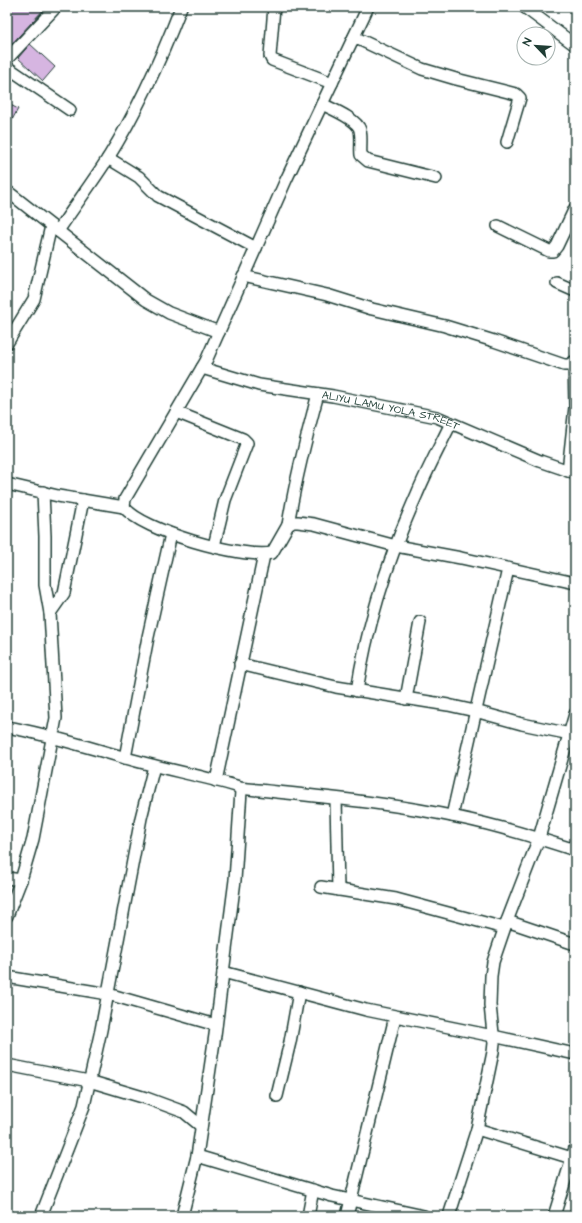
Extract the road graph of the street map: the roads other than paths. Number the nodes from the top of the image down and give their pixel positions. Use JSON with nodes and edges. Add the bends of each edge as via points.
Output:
{"nodes":[{"id":1,"x":56,"y":7,"type":"edge"},
{"id":2,"x":181,"y":7,"type":"edge"},
{"id":3,"x":274,"y":7,"type":"edge"},
{"id":4,"x":368,"y":7,"type":"edge"},
{"id":5,"x":524,"y":7,"type":"edge"},
{"id":6,"x":354,"y":37,"type":"junction"},
{"id":7,"x":575,"y":45,"type":"edge"},
{"id":8,"x":7,"y":59,"type":"edge"},
{"id":9,"x":7,"y":67,"type":"edge"},
{"id":10,"x":332,"y":83,"type":"junction"},
{"id":11,"x":322,"y":104,"type":"junction"},
{"id":12,"x":70,"y":110,"type":"dead end"},
{"id":13,"x":507,"y":142,"type":"dead end"},
{"id":14,"x":108,"y":158,"type":"junction"},
{"id":15,"x":436,"y":178,"type":"dead end"},
{"id":16,"x":7,"y":191,"type":"edge"},
{"id":17,"x":575,"y":208,"type":"edge"},
{"id":18,"x":498,"y":226,"type":"dead end"},
{"id":19,"x":54,"y":229,"type":"junction"},
{"id":20,"x":256,"y":248,"type":"junction"},
{"id":21,"x":244,"y":276,"type":"junction"},
{"id":22,"x":557,"y":283,"type":"dead end"},
{"id":23,"x":575,"y":291,"type":"edge"},
{"id":24,"x":219,"y":332,"type":"junction"},
{"id":25,"x":8,"y":338,"type":"edge"},
{"id":26,"x":575,"y":361,"type":"edge"},
{"id":27,"x":202,"y":368,"type":"junction"},
{"id":28,"x":318,"y":394,"type":"junction"},
{"id":29,"x":176,"y":412,"type":"junction"},
{"id":30,"x":451,"y":423,"type":"junction"},
{"id":31,"x":571,"y":472,"type":"edge"},
{"id":32,"x":7,"y":484,"type":"edge"},
{"id":33,"x":43,"y":492,"type":"junction"},
{"id":34,"x":83,"y":500,"type":"junction"},
{"id":35,"x":124,"y":507,"type":"junction"},
{"id":36,"x":288,"y":525,"type":"junction"},
{"id":37,"x":171,"y":534,"type":"junction"},
{"id":38,"x":214,"y":546,"type":"junction"},
{"id":39,"x":396,"y":546,"type":"junction"},
{"id":40,"x":264,"y":555,"type":"junction"},
{"id":41,"x":508,"y":568,"type":"junction"},
{"id":42,"x":575,"y":583,"type":"edge"},
{"id":43,"x":50,"y":613,"type":"junction"},
{"id":44,"x":420,"y":622,"type":"dead end"},
{"id":45,"x":240,"y":664,"type":"junction"},
{"id":46,"x":357,"y":691,"type":"junction"},
{"id":47,"x":406,"y":698,"type":"junction"},
{"id":48,"x":475,"y":711,"type":"junction"},
{"id":49,"x":575,"y":714,"type":"edge"},
{"id":50,"x":7,"y":726,"type":"edge"},
{"id":51,"x":572,"y":734,"type":"edge"},
{"id":52,"x":53,"y":737,"type":"junction"},
{"id":53,"x":125,"y":758,"type":"junction"},
{"id":54,"x":154,"y":766,"type":"junction"},
{"id":55,"x":216,"y":780,"type":"junction"},
{"id":56,"x":239,"y":788,"type":"junction"},
{"id":57,"x":336,"y":799,"type":"junction"},
{"id":58,"x":452,"y":816,"type":"junction"},
{"id":59,"x":539,"y":838,"type":"junction"},
{"id":60,"x":575,"y":850,"type":"edge"},
{"id":61,"x":7,"y":878,"type":"edge"},
{"id":62,"x":20,"y":880,"type":"junction"},
{"id":63,"x":320,"y":887,"type":"dead end"},
{"id":64,"x":338,"y":890,"type":"junction"},
{"id":65,"x":7,"y":916,"type":"edge"},
{"id":66,"x":506,"y":924,"type":"junction"},
{"id":67,"x":575,"y":944,"type":"edge"},
{"id":68,"x":223,"y":972,"type":"junction"},
{"id":69,"x":7,"y":977,"type":"edge"},
{"id":70,"x":299,"y":992,"type":"junction"},
{"id":71,"x":108,"y":994,"type":"junction"},
{"id":72,"x":396,"y":1017,"type":"junction"},
{"id":73,"x":216,"y":1025,"type":"junction"},
{"id":74,"x":493,"y":1036,"type":"junction"},
{"id":75,"x":575,"y":1054,"type":"edge"},
{"id":76,"x":7,"y":1065,"type":"edge"},
{"id":77,"x":89,"y":1081,"type":"junction"},
{"id":78,"x":277,"y":1096,"type":"dead end"},
{"id":79,"x":202,"y":1126,"type":"junction"},
{"id":80,"x":477,"y":1128,"type":"junction"},
{"id":81,"x":574,"y":1155,"type":"edge"},
{"id":82,"x":197,"y":1156,"type":"junction"},
{"id":83,"x":313,"y":1190,"type":"junction"},
{"id":84,"x":351,"y":1200,"type":"junction"},
{"id":85,"x":41,"y":1216,"type":"edge"},
{"id":86,"x":182,"y":1216,"type":"edge"},
{"id":87,"x":308,"y":1216,"type":"edge"},
{"id":88,"x":347,"y":1216,"type":"edge"},
{"id":89,"x":424,"y":1216,"type":"edge"},
{"id":90,"x":449,"y":1216,"type":"edge"},
{"id":91,"x":554,"y":1216,"type":"edge"}],
"edges":[{"from":1,"to":8,"type":"street"},
{"from":2,"to":14,"type":"street","via":[[149,84]]},
{"from":3,"to":10,"type":"street","via":[[270,56],[272,60]]},
{"from":4,"to":6,"type":"street"},
{"from":5,"to":7,"type":"street"},
{"from":6,"to":10,"type":"street"},
{"from":6,"to":13,"type":"street","via":[[422,69],[516,94],[520,98]]},
{"from":9,"to":12,"type":"street"},
{"from":10,"to":11,"type":"street"},
{"from":11,"to":15,"type":"street","via":[[353,120],[360,128],[361,155],[368,161]]},
{"from":11,"to":20,"type":"street"},
{"from":14,"to":19,"type":"street"},
{"from":14,"to":20,"type":"street","via":[[139,177],[158,196]]},
{"from":16,"to":19,"type":"street"},
{"from":17,"to":18,"type":"street","via":[[553,251]]},
{"from":19,"to":24,"type":"street","via":[[146,300],[169,313]]},
{"from":19,"to":25,"type":"street","via":[[34,298]]},
{"from":20,"to":21,"type":"street"},
{"from":21,"to":24,"type":"street"},
{"from":21,"to":26,"type":"street","via":[[445,326],[564,365]]},
{"from":22,"to":23,"type":"street"},
{"from":24,"to":27,"type":"street"},
{"from":26,"to":31,"type":"street"},
{"from":27,"to":28,"type":"street","name":"ALIYU LAMU YOLA STREET","via":[[259,384]]},
{"from":27,"to":29,"type":"street"},
{"from":28,"to":30,"type":"street","name":"ALIYU LAMU YOLA STREET","via":[[437,417]]},
{"from":28,"to":36,"type":"street","via":[[299,466]]},
{"from":29,"to":35,"type":"street","via":[[125,499]]},
{"from":29,"to":38,"type":"street","via":[[243,439],[247,443],[225,500]]},
{"from":30,"to":31,"type":"street","name":"ALIYU LAMU YOLA STREET"},
{"from":30,"to":39,"type":"street","via":[[417,493]]},
{"from":32,"to":33,"type":"street"},
{"from":33,"to":34,"type":"street"},
{"from":33,"to":43,"type":"street","via":[[46,585]]},
{"from":34,"to":35,"type":"street"},
{"from":34,"to":43,"type":"street","via":[[64,592]]},
{"from":35,"to":37,"type":"street","via":[[134,517]]},
{"from":36,"to":39,"type":"street","via":[[293,522],[314,524]]},
{"from":36,"to":40,"type":"street","via":[[272,553]]},
{"from":37,"to":38,"type":"street"},
{"from":37,"to":53,"type":"street"},
{"from":38,"to":40,"type":"street","via":[[232,552]]},
{"from":39,"to":41,"type":"street"},
{"from":39,"to":46,"type":"street","via":[[374,608]]},
{"from":40,"to":45,"type":"street"},
{"from":41,"to":42,"type":"street"},
{"from":41,"to":48,"type":"street"},
{"from":43,"to":52,"type":"street","via":[[56,718]]},
{"from":44,"to":47,"type":"street"},
{"from":45,"to":46,"type":"street"},
{"from":45,"to":55,"type":"street"},
{"from":46,"to":47,"type":"street"},
{"from":47,"to":48,"type":"street"},
{"from":48,"to":51,"type":"street"},
{"from":48,"to":58,"type":"street"},
{"from":49,"to":51,"type":"street"},
{"from":50,"to":52,"type":"street"},
{"from":51,"to":59,"type":"street"},
{"from":52,"to":53,"type":"street"},
{"from":52,"to":62,"type":"street","via":[[33,839]]},
{"from":53,"to":54,"type":"street"},
{"from":54,"to":55,"type":"street"},
{"from":54,"to":71,"type":"street","via":[[141,818]]},
{"from":55,"to":56,"type":"street"},
{"from":56,"to":57,"type":"street"},
{"from":56,"to":68,"type":"street","via":[[235,880]]},
{"from":57,"to":58,"type":"street"},
{"from":57,"to":64,"type":"street"},
{"from":58,"to":59,"type":"street"},
{"from":59,"to":60,"type":"street"},
{"from":59,"to":66,"type":"street"},
{"from":61,"to":62,"type":"street"},
{"from":62,"to":65,"type":"street"},
{"from":63,"to":64,"type":"street"},
{"from":64,"to":66,"type":"street","via":[[396,899]]},
{"from":66,"to":67,"type":"street"},
{"from":66,"to":74,"type":"street","via":[[491,976]]},
{"from":68,"to":70,"type":"street"},
{"from":68,"to":73,"type":"street"},
{"from":69,"to":71,"type":"street"},
{"from":70,"to":72,"type":"street"},
{"from":70,"to":78,"type":"street"},
{"from":71,"to":73,"type":"street"},
{"from":71,"to":77,"type":"street"},
{"from":72,"to":74,"type":"street"},
{"from":72,"to":84,"type":"street"},
{"from":73,"to":79,"type":"street"},
{"from":74,"to":75,"type":"street"},
{"from":74,"to":80,"type":"street","via":[[493,1052]]},
{"from":76,"to":77,"type":"street"},
{"from":77,"to":79,"type":"street","via":[[184,1112]]},
{"from":77,"to":85,"type":"street","via":[[84,1106]]},
{"from":79,"to":82,"type":"street"},
{"from":80,"to":81,"type":"street"},
{"from":80,"to":90,"type":"street"},
{"from":81,"to":91,"type":"street"},
{"from":82,"to":83,"type":"street"},
{"from":82,"to":86,"type":"street"},
{"from":83,"to":84,"type":"street"},
{"from":83,"to":87,"type":"street"},
{"from":84,"to":88,"type":"street"},
{"from":84,"to":89,"type":"street"}]}
